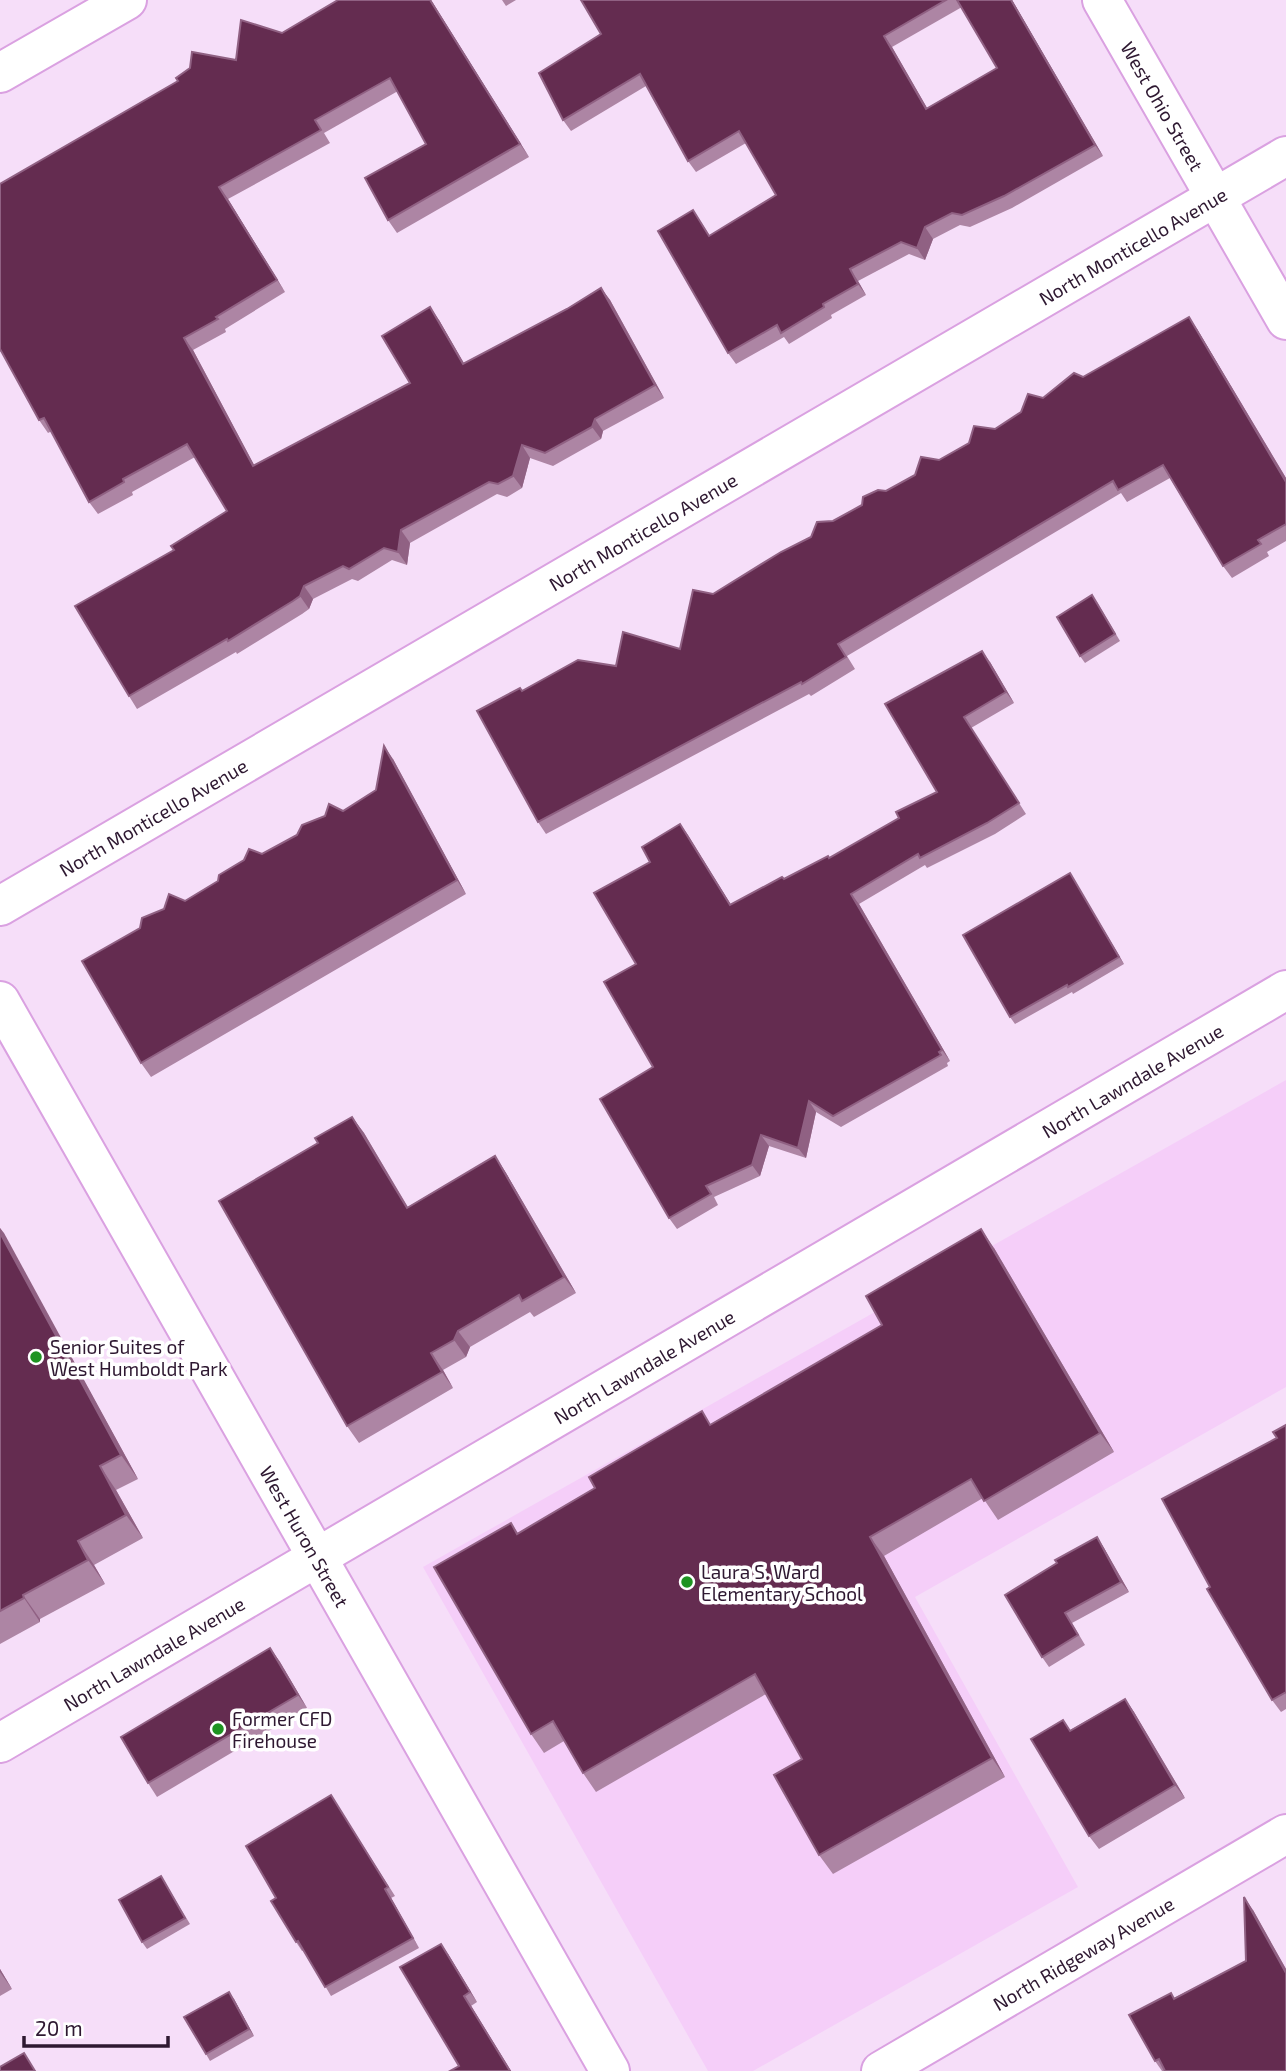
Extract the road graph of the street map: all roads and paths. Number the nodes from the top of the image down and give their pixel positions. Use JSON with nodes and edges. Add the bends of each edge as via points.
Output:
{"nodes":[{"id":1,"x":127,"y":0,"type":"edge"},
{"id":2,"x":1102,"y":0,"type":"edge"},
{"id":3,"x":0,"y":74,"type":"edge"},
{"id":4,"x":1286,"y":156,"type":"edge"},
{"id":5,"x":1216,"y":197,"type":"junction"},
{"id":6,"x":1286,"y":320,"type":"edge"},
{"id":7,"x":0,"y":906,"type":"edge"},
{"id":8,"x":1286,"y":990,"type":"edge"},
{"id":9,"x":0,"y":1001,"type":"edge"},
{"id":10,"x":317,"y":1557,"type":"junction"},
{"id":11,"x":0,"y":1743,"type":"edge"},
{"id":12,"x":1286,"y":1834,"type":"edge"},
{"id":13,"x":610,"y":2071,"type":"edge"},
{"id":14,"x":881,"y":2071,"type":"edge"}],
"edges":[{"from":1,"to":3,"type":"street"},
{"from":2,"to":5,"type":"street","name":"West Ohio Street"},
{"from":4,"to":5,"type":"street","name":"North Monticello Avenue"},
{"from":5,"to":6,"type":"street","name":"West Ohio Street"},
{"from":5,"to":7,"type":"street","name":"North Monticello Avenue"},
{"from":8,"to":10,"type":"street","name":"North Lawndale Avenue"},
{"from":9,"to":10,"type":"street","name":"West Huron Street"},
{"from":10,"to":11,"type":"street","name":"North Lawndale Avenue"},
{"from":10,"to":13,"type":"street","name":"West Huron Street"},
{"from":12,"to":14,"type":"street","name":"North Ridgeway Avenue"}]}
